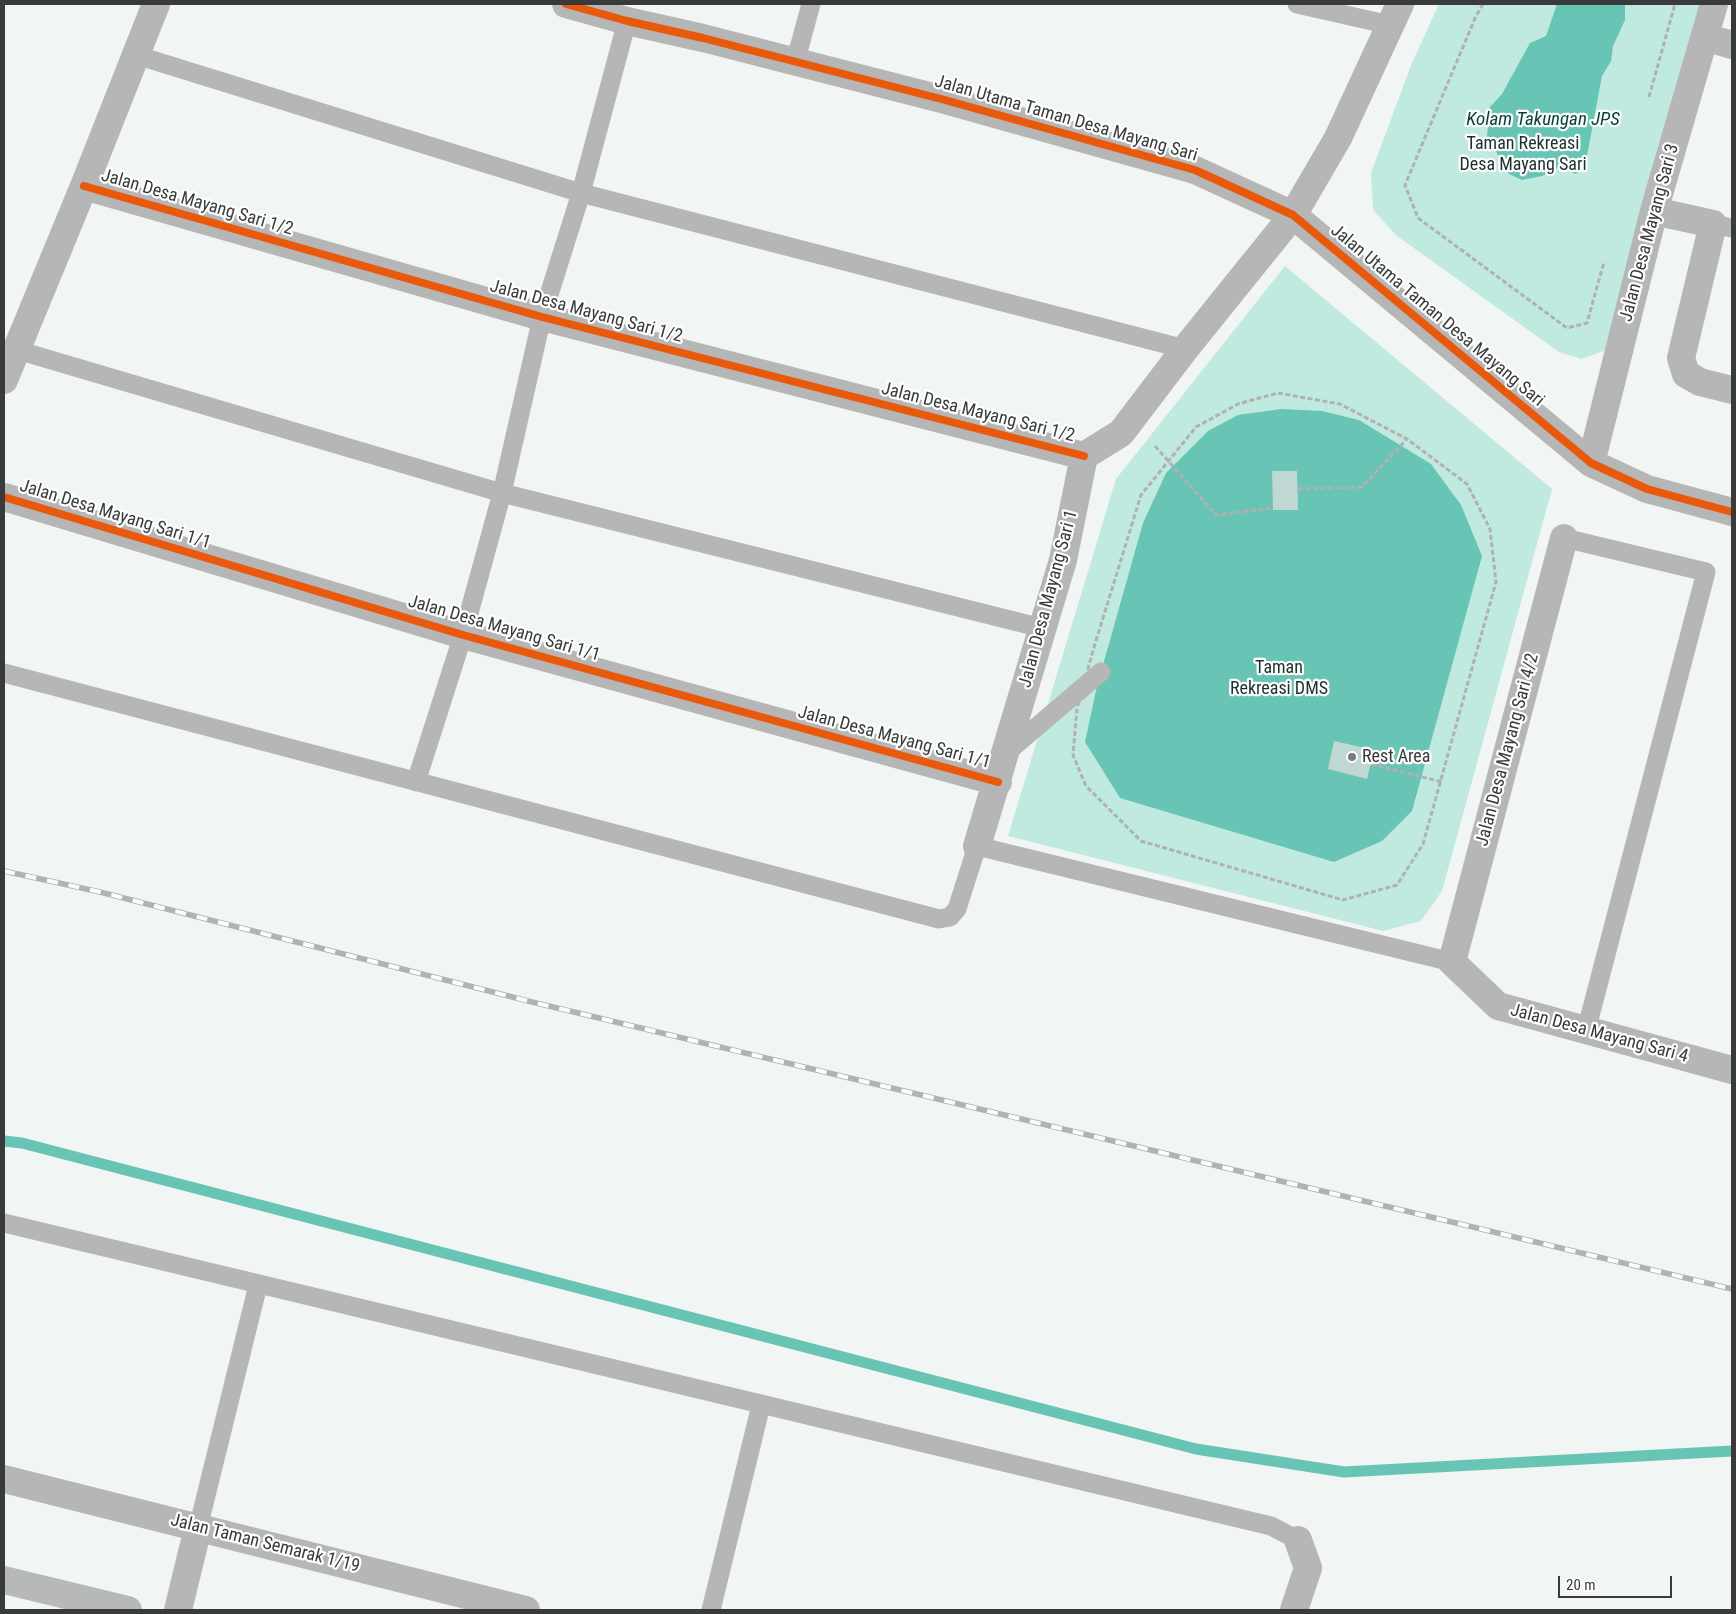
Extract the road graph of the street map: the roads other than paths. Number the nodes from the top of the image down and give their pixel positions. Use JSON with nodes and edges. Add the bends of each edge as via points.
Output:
{"nodes":[{"id":1,"x":156,"y":4,"type":"edge"},
{"id":2,"x":566,"y":4,"type":"edge"},
{"id":3,"x":811,"y":4,"type":"edge"},
{"id":4,"x":1297,"y":4,"type":"edge"},
{"id":5,"x":1714,"y":4,"type":"edge"},
{"id":6,"x":1395,"y":15,"type":"edge"},
{"id":7,"x":627,"y":21,"type":"junction"},
{"id":8,"x":1704,"y":38,"type":"junction"},
{"id":9,"x":1732,"y":45,"type":"edge"},
{"id":10,"x":136,"y":55,"type":"junction"},
{"id":11,"x":795,"y":63,"type":"junction"},
{"id":12,"x":84,"y":186,"type":"junction"},
{"id":13,"x":581,"y":193,"type":"junction"},
{"id":14,"x":1654,"y":211,"type":"junction"},
{"id":15,"x":1293,"y":215,"type":"junction"},
{"id":16,"x":1722,"y":226,"type":"edge"},
{"id":17,"x":542,"y":317,"type":"junction"},
{"id":18,"x":1184,"y":349,"type":"junction"},
{"id":19,"x":17,"y":350,"type":"junction"},
{"id":20,"x":4,"y":380,"type":"edge"},
{"id":21,"x":1732,"y":390,"type":"edge"},
{"id":22,"x":1084,"y":456,"type":"junction"},
{"id":23,"x":1591,"y":463,"type":"junction"},
{"id":24,"x":502,"y":493,"type":"junction"},
{"id":25,"x":4,"y":497,"type":"edge"},
{"id":26,"x":1732,"y":512,"type":"edge"},
{"id":27,"x":1564,"y":538,"type":"joint"},
{"id":28,"x":1042,"y":628,"type":"junction"},
{"id":29,"x":463,"y":635,"type":"junction"},
{"id":30,"x":1101,"y":672,"type":"dead end"},
{"id":31,"x":4,"y":673,"type":"edge"},
{"id":32,"x":1006,"y":753,"type":"junction"},
{"id":33,"x":416,"y":782,"type":"junction"},
{"id":34,"x":998,"y":782,"type":"junction"},
{"id":35,"x":977,"y":846,"type":"junction"},
{"id":36,"x":1452,"y":962,"type":"junction"},
{"id":37,"x":1586,"y":1031,"type":"junction"},
{"id":38,"x":1732,"y":1070,"type":"edge"},
{"id":39,"x":4,"y":1223,"type":"edge"},
{"id":40,"x":258,"y":1285,"type":"junction"},
{"id":41,"x":761,"y":1405,"type":"junction"},
{"id":42,"x":4,"y":1479,"type":"edge"},
{"id":43,"x":198,"y":1528,"type":"junction"},
{"id":44,"x":1298,"y":1540,"type":"joint"},
{"id":45,"x":4,"y":1580,"type":"edge"},
{"id":46,"x":128,"y":1610,"type":"edge"},
{"id":47,"x":178,"y":1610,"type":"edge"},
{"id":48,"x":526,"y":1610,"type":"edge"},
{"id":49,"x":711,"y":1610,"type":"edge"},
{"id":50,"x":1294,"y":1610,"type":"edge"}],
"edges":[{"from":1,"to":10,"type":"street"},
{"from":2,"to":7,"type":"street","name":"Jalan Utama Taman Desa Mayang Sari"},
{"from":3,"to":11,"type":"lane"},
{"from":4,"to":6,"type":"lane"},
{"from":5,"to":8,"type":"street","name":"Jalan Desa Mayang Sari 3"},
{"from":6,"to":15,"type":"street","via":[[1338,138]]},
{"from":7,"to":11,"type":"street","name":"Jalan Utama Taman Desa Mayang Sari"},
{"from":7,"to":13,"type":"lane"},
{"from":8,"to":9,"type":"street"},
{"from":8,"to":14,"type":"street","name":"Jalan Desa Mayang Sari 3"},
{"from":10,"to":12,"type":"street"},
{"from":10,"to":13,"type":"lane"},
{"from":11,"to":15,"type":"street","name":"Jalan Utama Taman Desa Mayang Sari","via":[[945,100],[1195,170]]},
{"from":12,"to":17,"type":"street","name":"Jalan Desa Mayang Sari 1/2"},
{"from":12,"to":19,"type":"street"},
{"from":13,"to":17,"type":"lane"},
{"from":13,"to":18,"type":"lane"},
{"from":14,"to":16,"type":"street"},
{"from":14,"to":23,"type":"street","name":"Jalan Desa Mayang Sari 3"},
{"from":15,"to":18,"type":"street"},
{"from":15,"to":23,"type":"street","name":"Jalan Utama Taman Desa Mayang Sari"},
{"from":16,"to":21,"type":"street","via":[[1681,358],[1686,374],[1700,382]]},
{"from":17,"to":22,"type":"street","name":"Jalan Desa Mayang Sari 1/2"},
{"from":17,"to":24,"type":"lane"},
{"from":18,"to":22,"type":"street","via":[[1121,433]]},
{"from":19,"to":20,"type":"street"},
{"from":19,"to":24,"type":"lane"},
{"from":22,"to":28,"type":"street","name":"Jalan Desa Mayang Sari 1","via":[[1063,560]]},
{"from":23,"to":26,"type":"street","name":"Jalan Utama Taman Desa Mayang Sari","via":[[1647,489]]},
{"from":24,"to":28,"type":"lane"},
{"from":24,"to":29,"type":"lane"},
{"from":25,"to":29,"type":"street","name":"Jalan Desa Mayang Sari 1/1"},
{"from":27,"to":36,"type":"street","name":"Jalan Desa Mayang Sari 4/2"},
{"from":27,"to":37,"type":"lane","via":[[1706,572]]},
{"from":28,"to":32,"type":"street","name":"Jalan Desa Mayang Sari 1"},
{"from":29,"to":33,"type":"lane"},
{"from":29,"to":34,"type":"street","name":"Jalan Desa Mayang Sari 1/1"},
{"from":30,"to":32,"type":"lane"},
{"from":31,"to":33,"type":"lane"},
{"from":32,"to":34,"type":"street","name":"Jalan Desa Mayang Sari 1"},
{"from":33,"to":35,"type":"lane","via":[[939,919],[950,917],[957,909]]},
{"from":34,"to":35,"type":"street","name":"Jalan Desa Mayang Sari 1"},
{"from":35,"to":36,"type":"lane"},
{"from":36,"to":37,"type":"street","name":"Jalan Desa Mayang Sari 4","via":[[1498,1006]]},
{"from":37,"to":38,"type":"street","name":"Jalan Desa Mayang Sari 4"},
{"from":39,"to":40,"type":"lane"},
{"from":40,"to":41,"type":"lane"},
{"from":40,"to":43,"type":"lane"},
{"from":41,"to":44,"type":"lane","via":[[1272,1526]]},
{"from":41,"to":49,"type":"lane"},
{"from":42,"to":43,"type":"street","name":"Jalan Taman Semarak 1/19"},
{"from":43,"to":47,"type":"street"},
{"from":43,"to":48,"type":"street","name":"Jalan Taman Semarak 1/19"},
{"from":44,"to":50,"type":"street","via":[[1308,1568]]},
{"from":45,"to":46,"type":"main road"}]}
